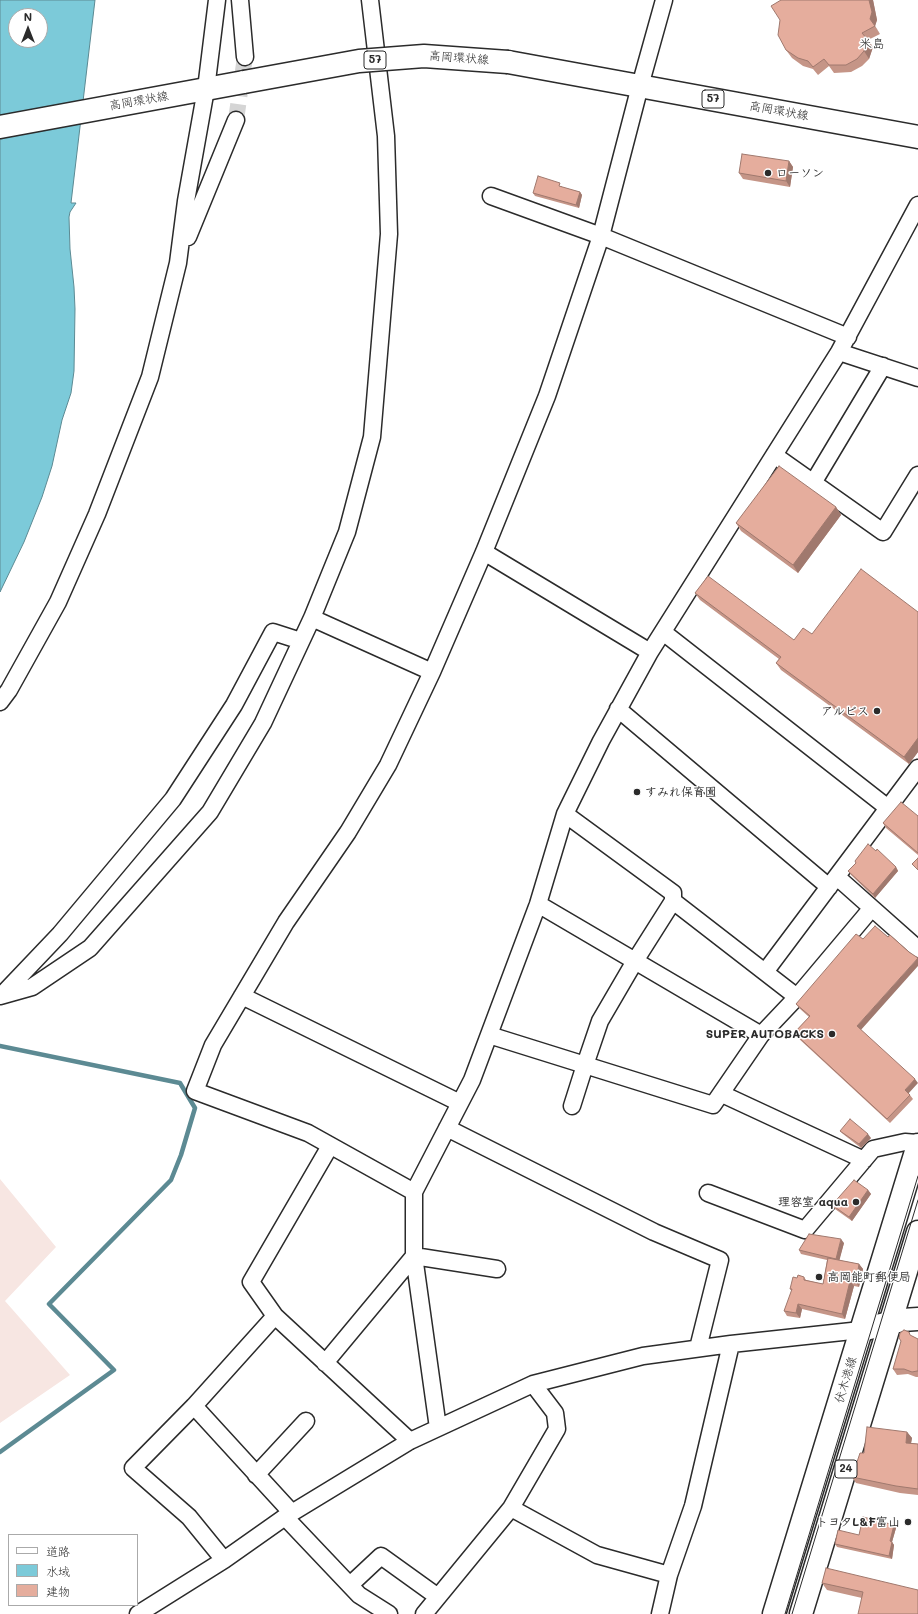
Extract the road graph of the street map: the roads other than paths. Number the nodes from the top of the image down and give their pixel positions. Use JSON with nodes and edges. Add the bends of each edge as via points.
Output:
{"nodes":[{"id":1,"x":217,"y":0,"type":"edge"},
{"id":2,"x":240,"y":0,"type":"edge"},
{"id":3,"x":370,"y":0,"type":"edge"},
{"id":4,"x":664,"y":0,"type":"edge"},
{"id":5,"x":246,"y":57,"type":"tunnel mouth"},
{"id":6,"x":640,"y":86,"type":"junction"},
{"id":7,"x":200,"y":90,"type":"junction"},
{"id":8,"x":236,"y":120,"type":"tunnel mouth"},
{"id":9,"x":0,"y":127,"type":"edge"},
{"id":10,"x":918,"y":137,"type":"edge"},
{"id":11,"x":491,"y":196,"type":"dead end"},
{"id":12,"x":918,"y":205,"type":"edge"},
{"id":13,"x":601,"y":236,"type":"junction"},
{"id":14,"x":178,"y":263,"type":"junction"},
{"id":15,"x":848,"y":337,"type":"junction"},
{"id":16,"x":839,"y":352,"type":"junction"},
{"id":17,"x":883,"y":366,"type":"junction"},
{"id":18,"x":918,"y":378,"type":"edge"},
{"id":19,"x":774,"y":455,"type":"junction"},
{"id":20,"x":918,"y":475,"type":"edge"},
{"id":21,"x":813,"y":483,"type":"junction"},
{"id":22,"x":484,"y":552,"type":"junction"},
{"id":23,"x":312,"y":618,"type":"junction"},
{"id":24,"x":663,"y":632,"type":"junction"},
{"id":25,"x":301,"y":641,"type":"junction"},
{"id":26,"x":650,"y":652,"type":"junction"},
{"id":27,"x":432,"y":672,"type":"junction"},
{"id":28,"x":0,"y":702,"type":"edge"},
{"id":29,"x":618,"y":709,"type":"junction"},
{"id":30,"x":918,"y":768,"type":"edge"},
{"id":31,"x":888,"y":808,"type":"junction"},
{"id":32,"x":565,"y":814,"type":"junction"},
{"id":33,"x":833,"y":882,"type":"junction"},
{"id":34,"x":673,"y":901,"type":"junction"},
{"id":35,"x":538,"y":904,"type":"junction"},
{"id":36,"x":871,"y":909,"type":"junction"},
{"id":37,"x":918,"y":950,"type":"edge"},
{"id":38,"x":635,"y":961,"type":"junction"},
{"id":39,"x":765,"y":972,"type":"junction"},
{"id":40,"x":0,"y":996,"type":"edge"},
{"id":41,"x":242,"y":996,"type":"junction"},
{"id":42,"x":797,"y":997,"type":"junction"},
{"id":43,"x":489,"y":1035,"type":"junction"},
{"id":44,"x":761,"y":1035,"type":"junction"},
{"id":45,"x":584,"y":1065,"type":"junction"},
{"id":46,"x":722,"y":1094,"type":"junction"},
{"id":47,"x":460,"y":1103,"type":"junction"},
{"id":48,"x":572,"y":1106,"type":"dead end"},
{"id":49,"x":447,"y":1128,"type":"junction"},
{"id":50,"x":918,"y":1144,"type":"edge"},
{"id":51,"x":330,"y":1146,"type":"junction"},
{"id":52,"x":864,"y":1160,"type":"junction"},
{"id":53,"x":414,"y":1192,"type":"junction"},
{"id":54,"x":708,"y":1193,"type":"dead end"},
{"id":55,"x":918,"y":1232,"type":"edge"},
{"id":56,"x":414,"y":1256,"type":"junction"},
{"id":57,"x":497,"y":1269,"type":"dead end"},
{"id":58,"x":275,"y":1316,"type":"junction"},
{"id":59,"x":918,"y":1318,"type":"edge"},
{"id":60,"x":890,"y":1324,"type":"junction"},
{"id":61,"x":861,"y":1330,"type":"junction"},
{"id":62,"x":731,"y":1344,"type":"junction"},
{"id":63,"x":698,"y":1348,"type":"junction"},
{"id":64,"x":325,"y":1363,"type":"junction"},
{"id":65,"x":533,"y":1384,"type":"junction"},
{"id":66,"x":194,"y":1406,"type":"junction"},
{"id":67,"x":306,"y":1421,"type":"dead end"},
{"id":68,"x":438,"y":1428,"type":"junction"},
{"id":69,"x":410,"y":1440,"type":"junction"},
{"id":70,"x":256,"y":1474,"type":"junction"},
{"id":71,"x":511,"y":1508,"type":"junction"},
{"id":72,"x":289,"y":1515,"type":"junction"},
{"id":73,"x":224,"y":1560,"type":"junction"},
{"id":74,"x":669,"y":1576,"type":"junction"},
{"id":75,"x":350,"y":1585,"type":"junction"},
{"id":76,"x":438,"y":1596,"type":"junction"},
{"id":77,"x":138,"y":1614,"type":"edge"},
{"id":78,"x":389,"y":1614,"type":"edge"},
{"id":79,"x":424,"y":1614,"type":"edge"},
{"id":80,"x":660,"y":1614,"type":"edge"},
{"id":81,"x":774,"y":1614,"type":"edge"},
{"id":82,"x":801,"y":1614,"type":"edge"}],
"edges":[{"from":1,"to":7,"type":"street"},
{"from":2,"to":5,"type":"street"},
{"from":3,"to":23,"type":"street","via":[[386,136],[388,234],[372,437],[347,532]]},
{"from":4,"to":6,"type":"street"},
{"from":6,"to":7,"type":"main road","name":"高岡環状線","number":"57","bridge":true,"via":[[508,62],[424,56],[359,61]]},
{"from":6,"to":10,"type":"main road","name":"高岡環状線","number":"57"},
{"from":6,"to":13,"type":"street"},
{"from":7,"to":9,"type":"main road","name":"高岡環状線","number":"57"},
{"from":7,"to":14,"type":"street"},
{"from":8,"to":14,"type":"street"},
{"from":11,"to":13,"type":"street"},
{"from":12,"to":15,"type":"street"},
{"from":13,"to":15,"type":"street"},
{"from":13,"to":22,"type":"street","via":[[547,396]]},
{"from":14,"to":28,"type":"street","via":[[150,377],[97,514],[58,602]]},
{"from":15,"to":16,"type":"street"},
{"from":16,"to":17,"type":"street"},
{"from":16,"to":19,"type":"street"},
{"from":17,"to":18,"type":"street"},
{"from":17,"to":21,"type":"street"},
{"from":19,"to":21,"type":"street"},
{"from":19,"to":24,"type":"street"},
{"from":20,"to":21,"type":"street","via":[[882,532]]},
{"from":22,"to":26,"type":"street"},
{"from":22,"to":27,"type":"street"},
{"from":23,"to":25,"type":"street"},
{"from":23,"to":27,"type":"street"},
{"from":24,"to":26,"type":"street"},
{"from":24,"to":31,"type":"street"},
{"from":25,"to":40,"type":"street","via":[[263,723],[210,812],[90,948],[32,987]]},
{"from":25,"to":40,"type":"street","via":[[273,632],[234,705],[173,799],[60,934]]},
{"from":26,"to":29,"type":"street"},
{"from":27,"to":41,"type":"street","via":[[388,765],[348,832],[286,922]]},
{"from":29,"to":32,"type":"street"},
{"from":29,"to":33,"type":"street"},
{"from":30,"to":31,"type":"street"},
{"from":31,"to":33,"type":"street"},
{"from":32,"to":34,"type":"street","via":[[673,893]]},
{"from":32,"to":35,"type":"street"},
{"from":33,"to":36,"type":"street"},
{"from":33,"to":39,"type":"street"},
{"from":34,"to":38,"type":"street"},
{"from":34,"to":39,"type":"street"},
{"from":35,"to":38,"type":"street"},
{"from":35,"to":43,"type":"street"},
{"from":36,"to":37,"type":"street"},
{"from":36,"to":42,"type":"street"},
{"from":38,"to":44,"type":"street"},
{"from":38,"to":45,"type":"street","via":[[600,1021]]},
{"from":39,"to":42,"type":"street"},
{"from":41,"to":47,"type":"street"},
{"from":41,"to":51,"type":"street","via":[[213,1045],[195,1091],[308,1133]]},
{"from":42,"to":44,"type":"street"},
{"from":43,"to":45,"type":"street"},
{"from":43,"to":47,"type":"street","via":[[472,1080]]},
{"from":44,"to":46,"type":"street"},
{"from":45,"to":46,"type":"street","via":[[713,1104]]},
{"from":45,"to":48,"type":"street"},
{"from":46,"to":52,"type":"street"},
{"from":47,"to":49,"type":"street"},
{"from":49,"to":53,"type":"street"},
{"from":49,"to":63,"type":"street","via":[[654,1232],[720,1260]]},
{"from":50,"to":52,"type":"street","via":[[905,1142],[874,1149]]},
{"from":50,"to":61,"type":"main road","name":"伏木港線","number":"24"},
{"from":51,"to":53,"type":"street"},
{"from":51,"to":58,"type":"street","via":[[251,1282]]},
{"from":52,"to":54,"type":"street","via":[[805,1230]]},
{"from":53,"to":56,"type":"street"},
{"from":55,"to":60,"type":"main road","number":"24"},
{"from":56,"to":57,"type":"street"},
{"from":56,"to":64,"type":"street"},
{"from":56,"to":68,"type":"street"},
{"from":58,"to":64,"type":"street"},
{"from":58,"to":66,"type":"street"},
{"from":59,"to":60,"type":"main road"},
{"from":60,"to":61,"type":"main road"},
{"from":60,"to":82,"type":"main road","number":"24"},
{"from":61,"to":62,"type":"street"},
{"from":61,"to":81,"type":"main road","name":"伏木港線","number":"24"},
{"from":62,"to":63,"type":"street"},
{"from":62,"to":74,"type":"street","via":[[692,1506]]},
{"from":63,"to":65,"type":"street","via":[[643,1356]]},
{"from":64,"to":69,"type":"street"},
{"from":65,"to":68,"type":"street"},
{"from":65,"to":71,"type":"street","via":[[555,1413],[557,1429]]},
{"from":66,"to":70,"type":"street"},
{"from":66,"to":73,"type":"street","via":[[133,1468],[189,1517]]},
{"from":67,"to":70,"type":"street"},
{"from":68,"to":69,"type":"street"},
{"from":69,"to":72,"type":"street"},
{"from":70,"to":72,"type":"street"},
{"from":71,"to":74,"type":"street","via":[[597,1555]]},
{"from":71,"to":76,"type":"street"},
{"from":72,"to":73,"type":"street"},
{"from":72,"to":75,"type":"street"},
{"from":73,"to":77,"type":"street"},
{"from":74,"to":80,"type":"street"},
{"from":75,"to":76,"type":"street","via":[[381,1556]]},
{"from":75,"to":78,"type":"street","via":[[359,1595]]},
{"from":76,"to":79,"type":"street"}]}
